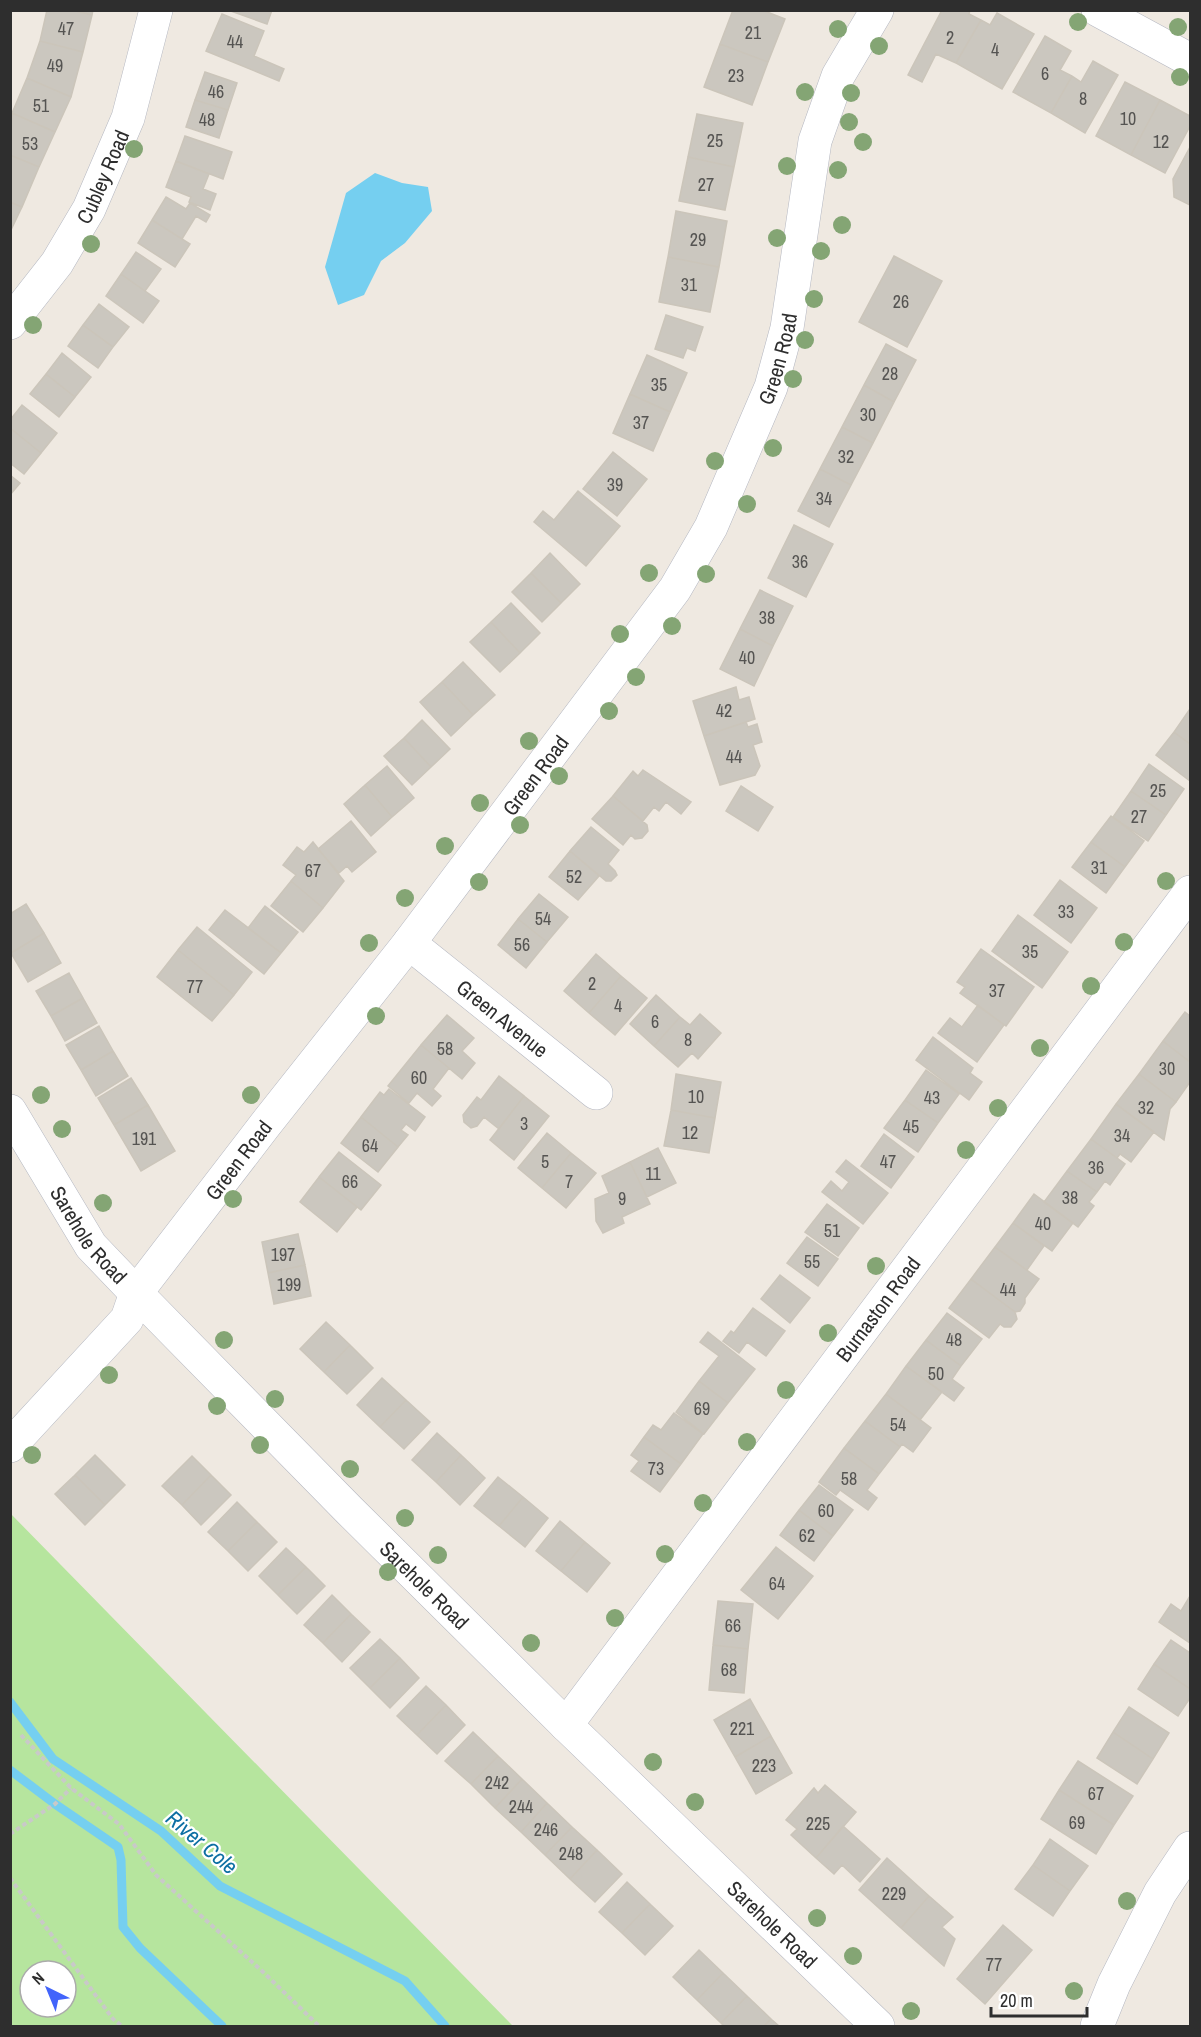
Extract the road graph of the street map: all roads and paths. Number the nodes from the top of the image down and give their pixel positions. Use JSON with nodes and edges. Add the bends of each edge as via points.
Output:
{"nodes":[{"id":1,"x":156,"y":10,"type":"edge"},
{"id":2,"x":877,"y":10,"type":"edge"},
{"id":3,"x":1098,"y":10,"type":"edge"},
{"id":4,"x":1191,"y":60,"type":"edge"},
{"id":5,"x":10,"y":323,"type":"edge"},
{"id":6,"x":1191,"y":892,"type":"edge"},
{"id":7,"x":409,"y":943,"type":"junction"},
{"id":8,"x":596,"y":1093,"type":"dead end"},
{"id":9,"x":10,"y":1111,"type":"edge"},
{"id":10,"x":136,"y":1293,"type":"junction"},
{"id":11,"x":10,"y":1446,"type":"edge"},
{"id":12,"x":566,"y":1725,"type":"junction"},
{"id":13,"x":21,"y":1736,"type":"dead end"},
{"id":14,"x":71,"y":1788,"type":"junction"},
{"id":15,"x":10,"y":1834,"type":"edge"},
{"id":16,"x":1191,"y":1848,"type":"edge"},
{"id":17,"x":10,"y":1878,"type":"edge"},
{"id":18,"x":122,"y":2026,"type":"edge"},
{"id":19,"x":319,"y":2026,"type":"edge"},
{"id":20,"x":878,"y":2026,"type":"edge"},
{"id":21,"x":1096,"y":2026,"type":"edge"}],
"edges":[{"from":1,"to":5,"type":"street","name":"Cubley Road","via":[[128,118],[89,209],[57,263]]},
{"from":2,"to":7,"type":"street","name":"Green Road","via":[[838,76],[815,141],[786,328],[771,387],[711,527],[675,589]]},
{"from":3,"to":4,"type":"street"},
{"from":6,"to":12,"type":"street","name":"Burnaston Road"},
{"from":7,"to":8,"type":"street","name":"Green Avenue"},
{"from":7,"to":10,"type":"street","name":"Green Road"},
{"from":9,"to":10,"type":"street","name":"Sarehole Road","via":[[91,1246]]},
{"from":10,"to":11,"type":"street","name":"Green Road","via":[[127,1319]]},
{"from":10,"to":12,"type":"street","name":"Sarehole Road"},
{"from":12,"to":20,"type":"street","name":"Sarehole Road"},
{"from":13,"to":14,"type":"path"},
{"from":14,"to":15,"type":"path","via":[[55,1804]]},
{"from":14,"to":19,"type":"path","via":[[119,1824],[156,1875]]},
{"from":16,"to":21,"type":"street","via":[[1160,1893]]},
{"from":17,"to":18,"type":"path"}]}
